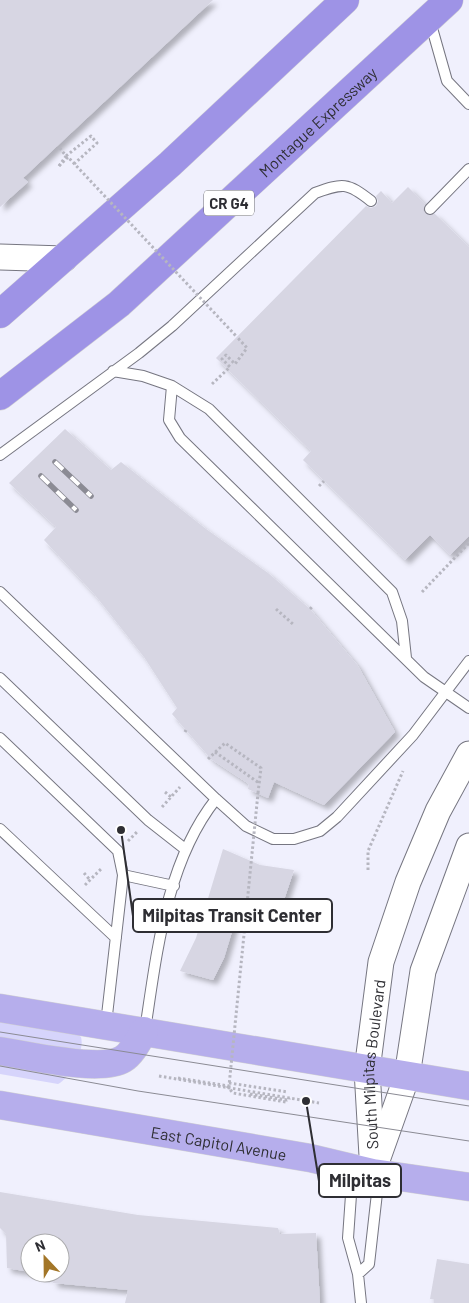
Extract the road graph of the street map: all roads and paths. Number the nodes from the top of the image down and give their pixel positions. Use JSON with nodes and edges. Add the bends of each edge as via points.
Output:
{"nodes":[{"id":1,"x":345,"y":0,"type":"edge"},
{"id":2,"x":449,"y":0,"type":"edge"},
{"id":3,"x":429,"y":19,"type":"junction"},
{"id":4,"x":469,"y":104,"type":"edge"},
{"id":5,"x":59,"y":148,"type":"dead end"},
{"id":6,"x":66,"y":156,"type":"junction"},
{"id":7,"x":74,"y":164,"type":"junction"},
{"id":8,"x":469,"y":169,"type":"edge"},
{"id":9,"x":371,"y":201,"type":"dead end"},
{"id":10,"x":430,"y":209,"type":"dead end"},
{"id":11,"x":0,"y":257,"type":"edge"},
{"id":12,"x":64,"y":259,"type":"junction"},
{"id":13,"x":0,"y":314,"type":"edge"},
{"id":14,"x":113,"y":370,"type":"junction"},
{"id":15,"x":212,"y":384,"type":"dead end"},
{"id":16,"x":172,"y":386,"type":"junction"},
{"id":17,"x":0,"y":396,"type":"edge"},
{"id":18,"x":0,"y":455,"type":"edge"},
{"id":19,"x":324,"y":481,"type":"dead end"},
{"id":20,"x":319,"y":486,"type":"dead end"},
{"id":21,"x":469,"y":544,"type":"edge"},
{"id":22,"x":0,"y":592,"type":"edge"},
{"id":23,"x":422,"y":592,"type":"dead end"},
{"id":24,"x":276,"y":609,"type":"dead end"},
{"id":25,"x":294,"y":625,"type":"dead end"},
{"id":26,"x":406,"y":658,"type":"junction"},
{"id":27,"x":469,"y":661,"type":"edge"},
{"id":28,"x":0,"y":678,"type":"edge"},
{"id":29,"x":447,"y":693,"type":"junction"},
{"id":30,"x":469,"y":708,"type":"edge"},
{"id":31,"x":413,"y":735,"type":"junction"},
{"id":32,"x":0,"y":738,"type":"edge"},
{"id":33,"x":215,"y":752,"type":"junction"},
{"id":34,"x":469,"y":754,"type":"edge"},
{"id":35,"x":208,"y":759,"type":"dead end"},
{"id":36,"x":259,"y":783,"type":"junction"},
{"id":37,"x":180,"y":788,"type":"dead end"},
{"id":38,"x":165,"y":792,"type":"dead end"},
{"id":39,"x":171,"y":797,"type":"junction"},
{"id":40,"x":216,"y":799,"type":"junction"},
{"id":41,"x":162,"y":807,"type":"dead end"},
{"id":42,"x":0,"y":829,"type":"edge"},
{"id":43,"x":137,"y":832,"type":"dead end"},
{"id":44,"x":128,"y":841,"type":"dead end"},
{"id":45,"x":469,"y":846,"type":"edge"},
{"id":46,"x":185,"y":849,"type":"junction"},
{"id":47,"x":101,"y":869,"type":"dead end"},
{"id":48,"x":368,"y":870,"type":"dead end"},
{"id":49,"x":84,"y":873,"type":"dead end"},
{"id":50,"x":123,"y":875,"type":"junction"},
{"id":51,"x":90,"y":880,"type":"junction"},
{"id":52,"x":85,"y":885,"type":"dead end"},
{"id":53,"x":174,"y":886,"type":"junction"},
{"id":54,"x":116,"y":938,"type":"junction"},
{"id":55,"x":0,"y":1008,"type":"edge"},
{"id":56,"x":106,"y":1025,"type":"junction"},
{"id":57,"x":144,"y":1031,"type":"junction"},
{"id":58,"x":0,"y":1051,"type":"edge"},
{"id":59,"x":367,"y":1070,"type":"junction"},
{"id":60,"x":159,"y":1076,"type":"dead end"},
{"id":61,"x":408,"y":1076,"type":"junction"},
{"id":62,"x":178,"y":1078,"type":"junction"},
{"id":63,"x":229,"y":1085,"type":"junction"},
{"id":64,"x":469,"y":1086,"type":"edge"},
{"id":65,"x":288,"y":1092,"type":"dead end"},
{"id":66,"x":288,"y":1100,"type":"junction"},
{"id":67,"x":319,"y":1103,"type":"dead end"},
{"id":68,"x":0,"y":1105,"type":"edge"},
{"id":69,"x":373,"y":1173,"type":"junction"},
{"id":70,"x":469,"y":1187,"type":"edge"},
{"id":71,"x":358,"y":1274,"type":"junction"},
{"id":72,"x":361,"y":1303,"type":"edge"}],
"edges":[{"from":1,"to":12,"type":"highway"},
{"from":2,"to":3,"type":"highway","name":"Montague Expressway","number":"CR G4"},
{"from":3,"to":4,"type":"lane","via":[[447,81]]},
{"from":3,"to":17,"type":"highway","name":"Montague Expressway","number":"CR G4","via":[[119,304]]},
{"from":5,"to":6,"type":"path"},
{"from":6,"to":7,"type":"path","bridge":true,"via":[[59,166],[68,157]]},
{"from":6,"to":7,"type":"path","via":[[91,136],[97,143]]},
{"from":7,"to":15,"type":"path","bridge":true,"via":[[247,348],[234,364],[226,355],[222,359],[230,367]]},
{"from":8,"to":10,"type":"lane"},
{"from":9,"to":14,"type":"lane","via":[[354,187],[336,186],[315,193],[172,326]]},
{"from":11,"to":12,"type":"street"},
{"from":12,"to":13,"type":"highway"},
{"from":14,"to":16,"type":"lane"},
{"from":14,"to":18,"type":"lane"},
{"from":16,"to":26,"type":"lane","via":[[209,409],[392,592],[402,620]]},
{"from":16,"to":26,"type":"lane","via":[[169,420],[180,438]]},
{"from":19,"to":20,"type":"path"},
{"from":21,"to":23,"type":"path"},
{"from":22,"to":40,"type":"lane"},
{"from":24,"to":25,"type":"path"},
{"from":26,"to":29,"type":"lane"},
{"from":27,"to":29,"type":"lane"},
{"from":28,"to":46,"type":"lane","via":[[148,820]]},
{"from":29,"to":30,"type":"lane"},
{"from":29,"to":31,"type":"lane"},
{"from":31,"to":40,"type":"lane","via":[[337,817],[320,831],[294,840],[273,839],[246,826]]},
{"from":31,"to":48,"type":"path","via":[[410,755],[368,851]]},
{"from":32,"to":50,"type":"lane","via":[[118,851]]},
{"from":33,"to":35,"type":"path"},
{"from":33,"to":36,"type":"path"},
{"from":33,"to":36,"type":"path","via":[[225,743],[261,768]]},
{"from":34,"to":59,"type":"street","name":"South Milpitas Boulevard","via":[[438,811],[408,882],[381,962]]},
{"from":36,"to":63,"type":"path","bridge":true},
{"from":37,"to":39,"type":"path"},
{"from":38,"to":39,"type":"path"},
{"from":39,"to":41,"type":"path"},
{"from":40,"to":46,"type":"lane","via":[[199,821]]},
{"from":42,"to":54,"type":"lane"},
{"from":43,"to":44,"type":"path"},
{"from":45,"to":61,"type":"street","name":"South Milpitas Boulevard","via":[[423,971]]},
{"from":46,"to":53,"type":"lane"},
{"from":47,"to":51,"type":"path"},
{"from":49,"to":51,"type":"path"},
{"from":50,"to":53,"type":"lane"},
{"from":50,"to":54,"type":"lane"},
{"from":51,"to":52,"type":"path"},
{"from":53,"to":57,"type":"lane","via":[[160,934]]},
{"from":54,"to":56,"type":"lane"},
{"from":55,"to":56,"type":"main road"},
{"from":56,"to":57,"type":"main road"},
{"from":57,"to":58,"type":"main road","via":[[125,1059],[113,1064],[87,1064]]},
{"from":57,"to":59,"type":"main road"},
{"from":59,"to":61,"type":"main road"},
{"from":59,"to":69,"type":"street","name":"South Milpitas Boulevard"},
{"from":60,"to":62,"type":"path"},
{"from":61,"to":64,"type":"main road"},
{"from":61,"to":69,"type":"street","name":"South Milpitas Boulevard"},
{"from":62,"to":63,"type":"path","bridge":true},
{"from":62,"to":66,"type":"path","bridge":true,"via":[[230,1087],[233,1093]]},
{"from":63,"to":65,"type":"path"},
{"from":63,"to":66,"type":"path","bridge":true,"via":[[228,1091]]},
{"from":66,"to":67,"type":"path"},
{"from":68,"to":69,"type":"main road","name":"East Capitol Avenue","via":[[310,1158]]},
{"from":69,"to":70,"type":"main road","name":"East Capitol Avenue"},
{"from":69,"to":71,"type":"lane","via":[[377,1193],[369,1264]]},
{"from":69,"to":71,"type":"lane","via":[[350,1194],[348,1238]]},
{"from":71,"to":72,"type":"lane"}]}
